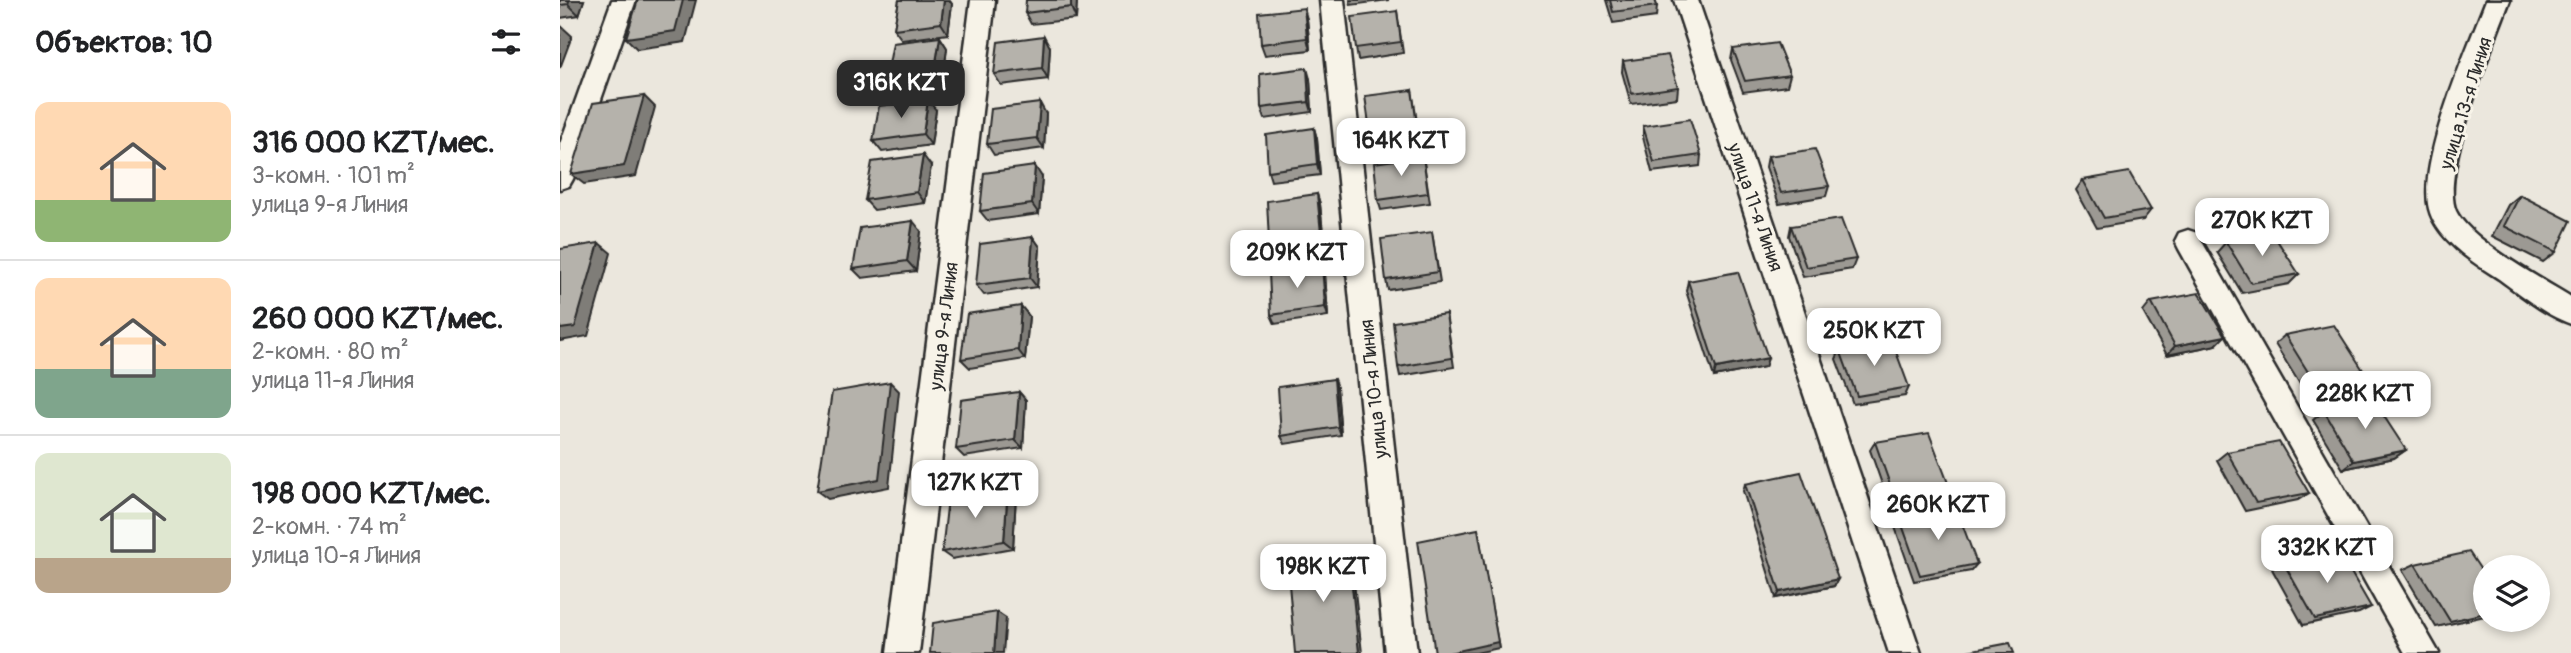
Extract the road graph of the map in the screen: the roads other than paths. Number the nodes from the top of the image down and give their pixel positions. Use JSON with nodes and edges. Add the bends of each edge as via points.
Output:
{"nodes":[{"id":1,"x":624,"y":0,"type":"edge"},
{"id":2,"x":983,"y":0,"type":"edge"},
{"id":3,"x":1332,"y":0,"type":"edge"},
{"id":4,"x":1686,"y":0,"type":"edge"},
{"id":5,"x":2498,"y":0,"type":"edge"},
{"id":6,"x":560,"y":179,"type":"edge"},
{"id":7,"x":2188,"y":241,"type":"dead end"},
{"id":8,"x":2571,"y":312,"type":"edge"},
{"id":9,"x":903,"y":653,"type":"edge"},
{"id":10,"x":1401,"y":653,"type":"edge"},
{"id":11,"x":1905,"y":653,"type":"edge"},
{"id":12,"x":2423,"y":653,"type":"edge"}],
"edges":[{"from":1,"to":6,"type":"street"},
{"from":2,"to":9,"type":"street","name":"улица 9-я Линия"},
{"from":3,"to":10,"type":"street","name":"улица 10-я Линия"},
{"from":4,"to":11,"type":"street","name":"улица 11-я Линия"},
{"from":5,"to":8,"type":"street","name":"улица 13-я Линия","via":[[2442,163],[2441,209],[2465,240]]},
{"from":7,"to":12,"type":"street"}]}
